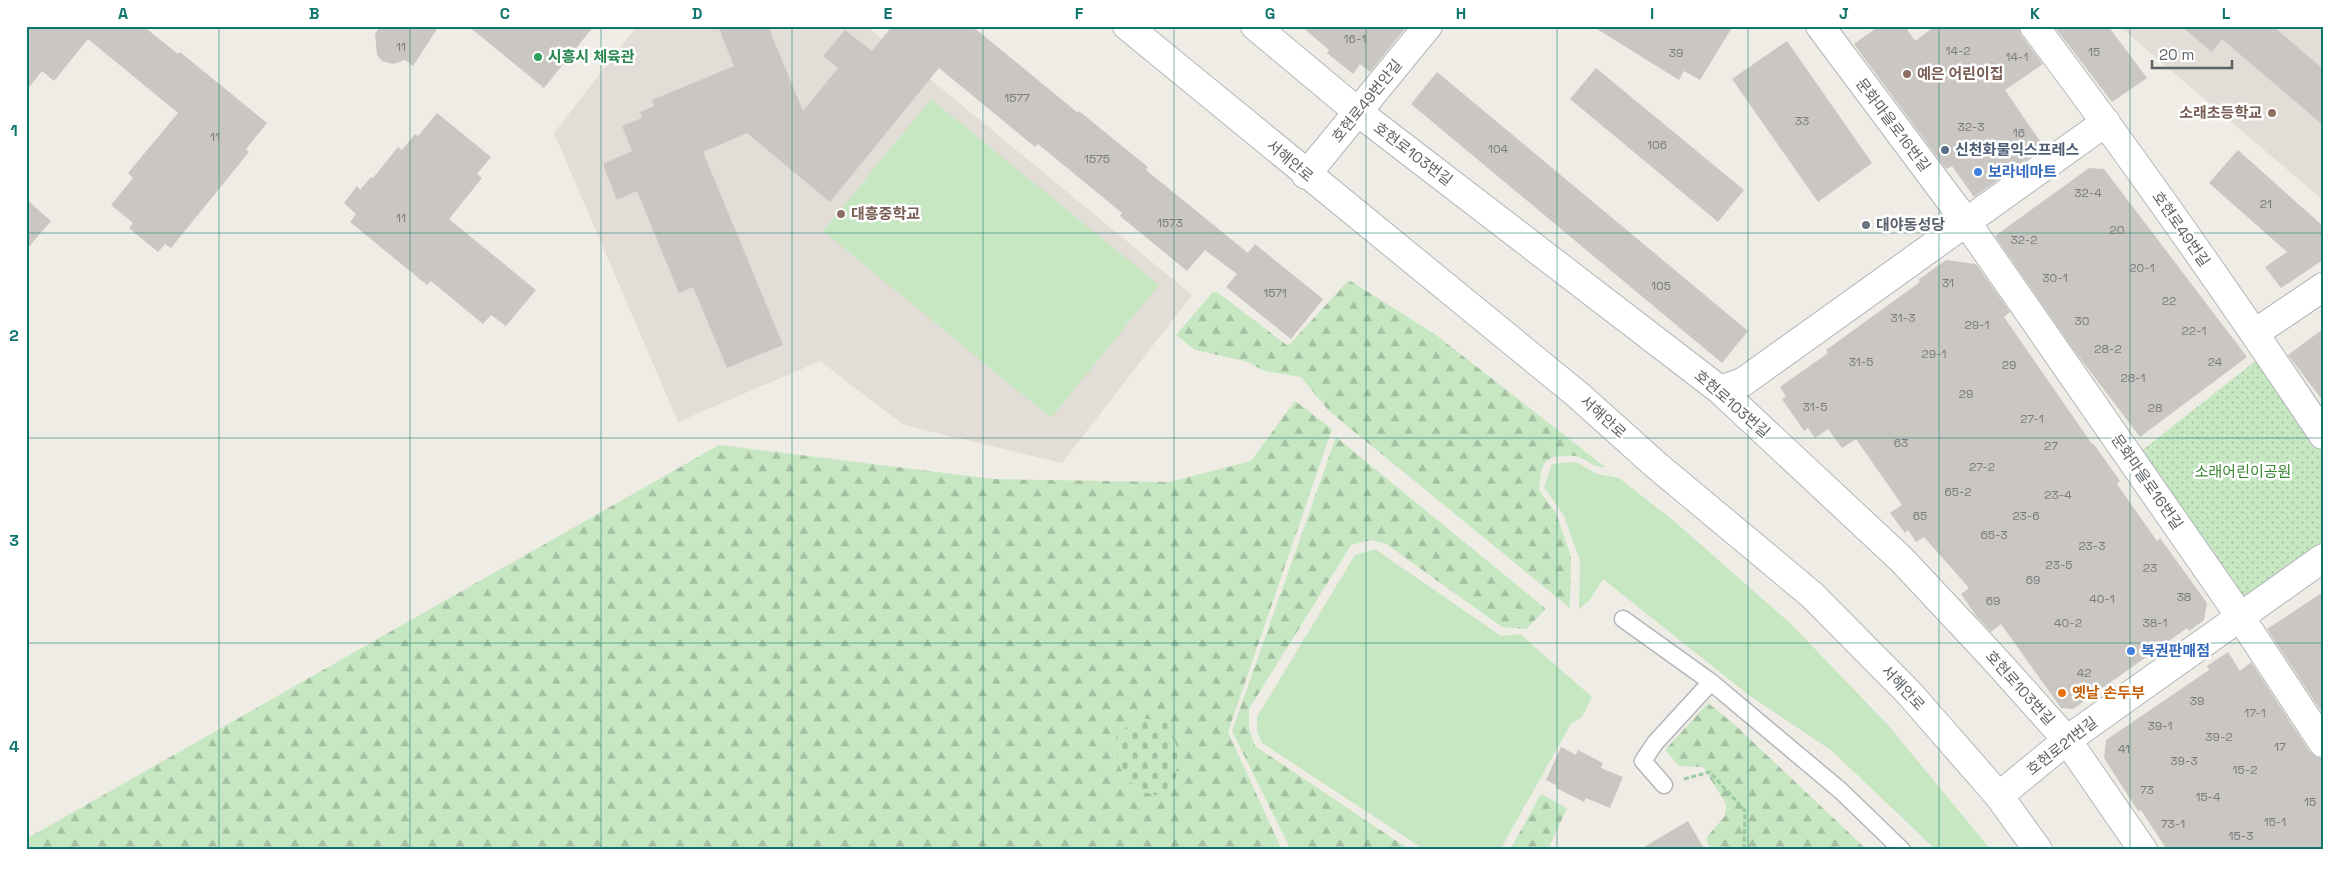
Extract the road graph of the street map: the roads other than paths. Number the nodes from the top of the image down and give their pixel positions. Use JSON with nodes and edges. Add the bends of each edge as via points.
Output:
{"nodes":[{"id":1,"x":1127,"y":26,"type":"edge"},
{"id":2,"x":1255,"y":26,"type":"edge"},
{"id":3,"x":1428,"y":26,"type":"edge"},
{"id":4,"x":1820,"y":26,"type":"edge"},
{"id":5,"x":2034,"y":26,"type":"edge"},
{"id":6,"x":1358,"y":112,"type":"junction"},
{"id":7,"x":2106,"y":122,"type":"junction"},
{"id":8,"x":1306,"y":175,"type":"junction"},
{"id":9,"x":1967,"y":223,"type":"junction"},
{"id":10,"x":2323,"y":287,"type":"edge"},
{"id":11,"x":2255,"y":333,"type":"junction"},
{"id":12,"x":1720,"y":390,"type":"junction"},
{"id":13,"x":2323,"y":435,"type":"edge"},
{"id":14,"x":2323,"y":558,"type":"edge"},
{"id":15,"x":2240,"y":616,"type":"junction"},
{"id":16,"x":1623,"y":619,"type":"dead end"},
{"id":17,"x":1711,"y":682,"type":"junction"},
{"id":18,"x":2067,"y":740,"type":"junction"},
{"id":19,"x":2323,"y":743,"type":"edge"},
{"id":20,"x":1664,"y":784,"type":"road end"},
{"id":21,"x":1999,"y":796,"type":"junction"},
{"id":22,"x":1902,"y":850,"type":"edge"},
{"id":23,"x":2038,"y":850,"type":"edge"},
{"id":24,"x":2143,"y":850,"type":"edge"}],
"edges":[{"from":1,"to":8,"type":"street","name":"서해안로"},
{"from":2,"to":6,"type":"street","name":"호현로103번길"},
{"from":3,"to":6,"type":"street","name":"호현로49번안길"},
{"from":4,"to":9,"type":"street","name":"문화마을로16번길"},
{"from":5,"to":7,"type":"street","name":"호현로49번길"},
{"from":6,"to":8,"type":"street","name":"호현로49번안길"},
{"from":6,"to":12,"type":"street","name":"호현로103번길"},
{"from":7,"to":9,"type":"street"},
{"from":7,"to":11,"type":"street","name":"호현로49번길"},
{"from":8,"to":21,"type":"street","name":"서해안로","via":[[1578,395],[1656,465],[1812,595],[1909,693]]},
{"from":9,"to":12,"type":"street","via":[[1743,382]]},
{"from":9,"to":15,"type":"street","name":"문화마을로16번길"},
{"from":10,"to":11,"type":"street"},
{"from":11,"to":13,"type":"street","name":"호현로49번길"},
{"from":12,"to":18,"type":"street","name":"호현로103번길","via":[[1902,560]]},
{"from":14,"to":15,"type":"street","name":"호현로21번길"},
{"from":15,"to":18,"type":"street","name":"호현로21번길"},
{"from":15,"to":19,"type":"street","name":"문화마을로16번길"},
{"from":16,"to":17,"type":"lane"},
{"from":17,"to":20,"type":"lane","via":[[1643,761]]},
{"from":17,"to":22,"type":"lane","via":[[1840,791]]},
{"from":18,"to":21,"type":"street","name":"호현로21번길"},
{"from":18,"to":24,"type":"street","name":"호현로103번길"},
{"from":21,"to":23,"type":"street","name":"서해안로"}]}
